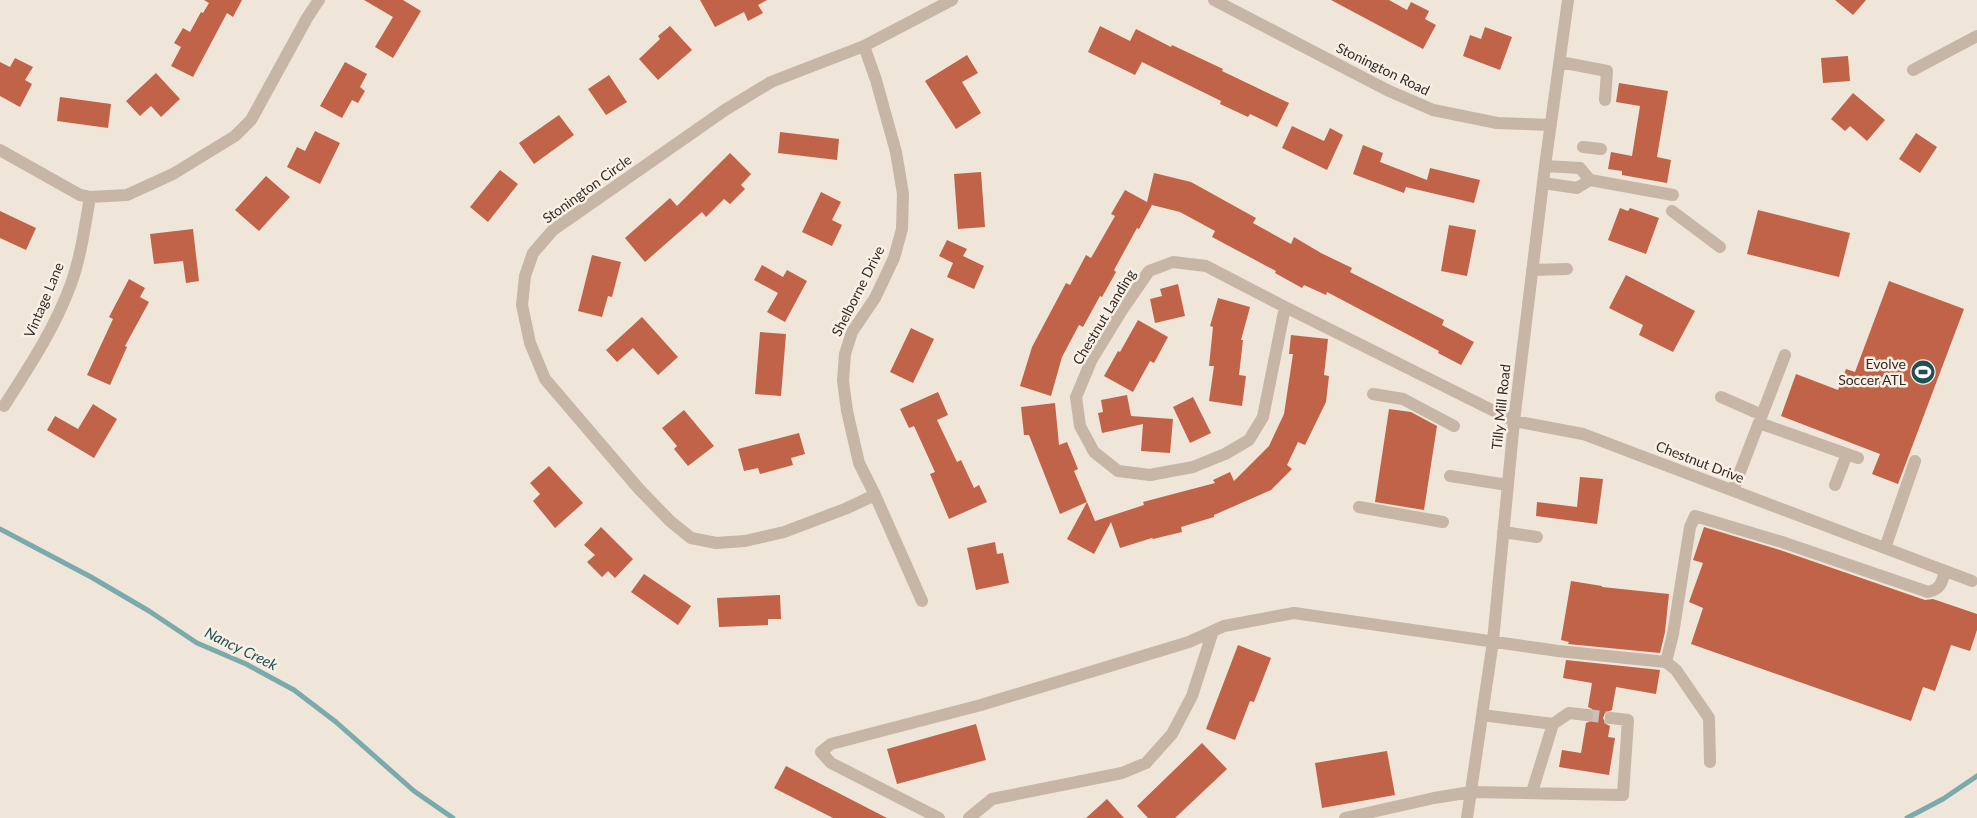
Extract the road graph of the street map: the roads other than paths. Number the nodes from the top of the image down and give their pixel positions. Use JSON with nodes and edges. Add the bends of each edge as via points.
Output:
{"nodes":[{"id":1,"x":319,"y":0,"type":"edge"},
{"id":2,"x":952,"y":0,"type":"edge"},
{"id":3,"x":1214,"y":0,"type":"edge"},
{"id":4,"x":1568,"y":0,"type":"edge"},
{"id":5,"x":1977,"y":36,"type":"edge"},
{"id":6,"x":864,"y":46,"type":"junction"},
{"id":7,"x":1560,"y":62,"type":"junction"},
{"id":8,"x":1913,"y":70,"type":"dead end"},
{"id":9,"x":1605,"y":100,"type":"dead end"},
{"id":10,"x":1551,"y":125,"type":"junction"},
{"id":11,"x":1582,"y":147,"type":"dead end"},
{"id":12,"x":1601,"y":149,"type":"dead end"},
{"id":13,"x":0,"y":150,"type":"edge"},
{"id":14,"x":1545,"y":166,"type":"junction"},
{"id":15,"x":1590,"y":180,"type":"junction"},
{"id":16,"x":1543,"y":184,"type":"junction"},
{"id":17,"x":1673,"y":195,"type":"dead end"},
{"id":18,"x":90,"y":197,"type":"junction"},
{"id":19,"x":1672,"y":212,"type":"dead end"},
{"id":20,"x":1720,"y":247,"type":"dead end"},
{"id":21,"x":1567,"y":269,"type":"dead end"},
{"id":22,"x":1532,"y":270,"type":"junction"},
{"id":23,"x":1285,"y":307,"type":"junction"},
{"id":24,"x":1785,"y":355,"type":"dead end"},
{"id":25,"x":1373,"y":394,"type":"dead end"},
{"id":26,"x":1721,"y":397,"type":"dead end"},
{"id":27,"x":4,"y":406,"type":"dead end"},
{"id":28,"x":1760,"y":419,"type":"junction"},
{"id":29,"x":1514,"y":421,"type":"junction"},
{"id":30,"x":1454,"y":426,"type":"dead end"},
{"id":31,"x":1915,"y":461,"type":"dead end"},
{"id":32,"x":1450,"y":476,"type":"dead end"},
{"id":33,"x":1508,"y":485,"type":"junction"},
{"id":34,"x":1835,"y":485,"type":"dead end"},
{"id":35,"x":1733,"y":490,"type":"junction"},
{"id":36,"x":875,"y":495,"type":"junction"},
{"id":37,"x":1359,"y":508,"type":"dead end"},
{"id":38,"x":1443,"y":522,"type":"dead end"},
{"id":39,"x":1503,"y":532,"type":"junction"},
{"id":40,"x":1537,"y":537,"type":"dead end"},
{"id":41,"x":1885,"y":548,"type":"junction"},
{"id":42,"x":1945,"y":571,"type":"junction"},
{"id":43,"x":1972,"y":581,"type":"dead end"},
{"id":44,"x":922,"y":601,"type":"dead end"},
{"id":45,"x":1214,"y":630,"type":"junction"},
{"id":46,"x":1493,"y":641,"type":"junction"},
{"id":47,"x":1666,"y":662,"type":"junction"},
{"id":48,"x":1482,"y":715,"type":"junction"},
{"id":49,"x":1587,"y":715,"type":"tunnel mouth"},
{"id":50,"x":1611,"y":718,"type":"tunnel mouth"},
{"id":51,"x":1553,"y":724,"type":"junction"},
{"id":52,"x":1710,"y":762,"type":"dead end"},
{"id":53,"x":1471,"y":792,"type":"junction"},
{"id":54,"x":1532,"y":792,"type":"junction"},
{"id":55,"x":939,"y":818,"type":"edge"},
{"id":56,"x":969,"y":818,"type":"edge"},
{"id":57,"x":1346,"y":818,"type":"edge"},
{"id":58,"x":1468,"y":818,"type":"edge"}],
"edges":[{"from":1,"to":18,"type":"street","via":[[252,120],[235,136],[173,174],[127,195]]},
{"from":2,"to":6,"type":"street","name":"Stonington Circle"},
{"from":3,"to":10,"type":"street","name":"Stonington Road","via":[[1387,90],[1433,110],[1497,122]]},
{"from":4,"to":7,"type":"street","name":"Tilly Mill Road"},
{"from":5,"to":8,"type":"street"},
{"from":6,"to":36,"type":"street","name":"Shelborne Drive","via":[[896,152],[903,194],[902,229],[894,258],[875,298],[852,332],[845,354],[843,380],[847,410],[859,463]]},
{"from":6,"to":36,"type":"street","name":"Stonington Circle","via":[[771,82],[725,110],[553,230],[533,253],[525,276],[522,305],[530,343],[546,379],[639,489],[691,538],[716,543],[746,541],[784,532]]},
{"from":7,"to":9,"type":"street","via":[[1608,71]]},
{"from":7,"to":10,"type":"street","name":"Tilly Mill Road"},
{"from":10,"to":14,"type":"street","name":"Tilly Mill Road"},
{"from":11,"to":12,"type":"street"},
{"from":13,"to":18,"type":"street","via":[[80,195]]},
{"from":14,"to":15,"type":"street","via":[[1580,168]]},
{"from":14,"to":16,"type":"street","name":"Tilly Mill Road"},
{"from":15,"to":16,"type":"street","via":[[1577,188]]},
{"from":15,"to":17,"type":"street"},
{"from":16,"to":22,"type":"street","name":"Tilly Mill Road"},
{"from":18,"to":27,"type":"street","name":"Vintage Lane","via":[[71,284],[45,341]]},
{"from":19,"to":20,"type":"street"},
{"from":21,"to":22,"type":"street"},
{"from":22,"to":29,"type":"street","name":"Tilly Mill Road"},
{"from":23,"to":23,"type":"street","name":"Chestnut Landing","via":[[1206,266],[1173,262],[1149,271],[1092,360],[1076,396],[1080,426],[1094,452],[1118,471],[1150,475],[1193,467],[1226,454],[1249,440],[1263,417]]},
{"from":23,"to":29,"type":"street","name":"Chestnut Landing"},
{"from":24,"to":28,"type":"street"},
{"from":25,"to":30,"type":"street","via":[[1403,399]]},
{"from":26,"to":28,"type":"street"},
{"from":28,"to":34,"type":"street","via":[[1853,456]]},
{"from":28,"to":35,"type":"street"},
{"from":29,"to":33,"type":"street","name":"Tilly Mill Road"},
{"from":29,"to":35,"type":"street","name":"Chestnut Drive","via":[[1583,434]]},
{"from":31,"to":41,"type":"street"},
{"from":32,"to":33,"type":"street"},
{"from":33,"to":39,"type":"street","name":"Tilly Mill Road"},
{"from":35,"to":41,"type":"street","name":"Chestnut Drive"},
{"from":36,"to":44,"type":"street","name":"Shelborne Drive"},
{"from":37,"to":38,"type":"street"},
{"from":39,"to":40,"type":"street"},
{"from":39,"to":46,"type":"street","name":"Tilly Mill Road"},
{"from":41,"to":42,"type":"street","name":"Chestnut Drive"},
{"from":42,"to":43,"type":"street","name":"Chestnut Drive"},
{"from":42,"to":47,"type":"street","via":[[1941,585],[1928,592],[1774,539],[1695,516],[1690,527]]},
{"from":45,"to":46,"type":"street","via":[[1294,614]]},
{"from":45,"to":55,"type":"street","via":[[1189,642],[981,705],[832,744],[821,752],[831,763]]},
{"from":45,"to":56,"type":"street","via":[[1192,696],[1172,734],[1146,763],[1122,773],[992,799]]},
{"from":46,"to":47,"type":"street"},
{"from":46,"to":48,"type":"street","name":"Tilly Mill Road"},
{"from":47,"to":52,"type":"street","via":[[1676,670],[1709,718]]},
{"from":48,"to":51,"type":"street"},
{"from":48,"to":53,"type":"street","name":"Tilly Mill Road"},
{"from":49,"to":51,"type":"street","via":[[1569,713]]},
{"from":50,"to":54,"type":"street","via":[[1628,720],[1623,795]]},
{"from":51,"to":54,"type":"street"},
{"from":53,"to":54,"type":"street"},
{"from":53,"to":57,"type":"street"},
{"from":53,"to":58,"type":"street","name":"Tilly Mill Road"}]}
